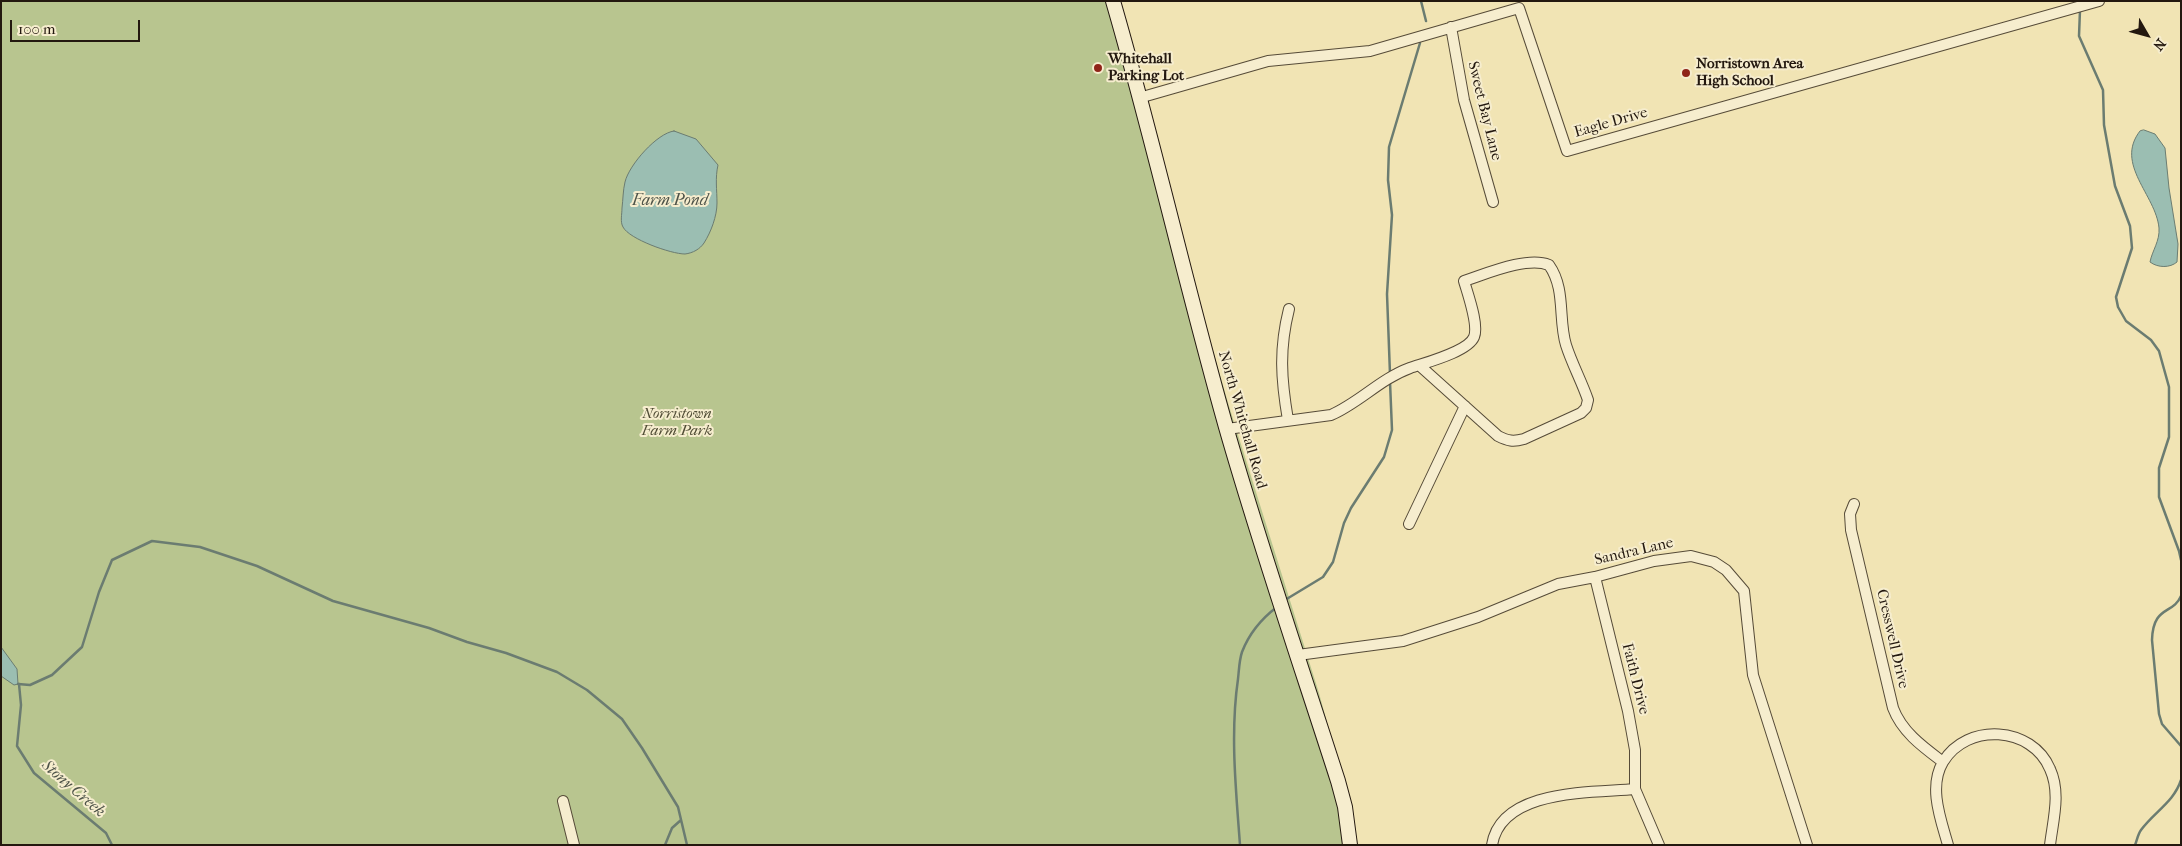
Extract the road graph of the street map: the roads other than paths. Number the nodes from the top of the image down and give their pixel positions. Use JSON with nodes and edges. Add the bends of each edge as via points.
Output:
{"nodes":[{"id":1,"x":1113,"y":1,"type":"edge"},
{"id":2,"x":2099,"y":1,"type":"edge"},
{"id":3,"x":1451,"y":27,"type":"junction"},
{"id":4,"x":1139,"y":98,"type":"junction"},
{"id":5,"x":1493,"y":202,"type":"dead end"},
{"id":6,"x":1289,"y":308,"type":"dead end"},
{"id":7,"x":1419,"y":365,"type":"junction"},
{"id":8,"x":1465,"y":406,"type":"junction"},
{"id":9,"x":1288,"y":420,"type":"junction"},
{"id":10,"x":1227,"y":429,"type":"junction"},
{"id":11,"x":1854,"y":504,"type":"dead end"},
{"id":12,"x":1409,"y":524,"type":"dead end"},
{"id":13,"x":1595,"y":577,"type":"junction"},
{"id":14,"x":1298,"y":655,"type":"junction"},
{"id":15,"x":1943,"y":762,"type":"junction"},
{"id":16,"x":1635,"y":789,"type":"junction"},
{"id":17,"x":563,"y":801,"type":"dead end"},
{"id":18,"x":574,"y":845,"type":"edge"},
{"id":19,"x":1350,"y":845,"type":"edge"},
{"id":20,"x":1492,"y":845,"type":"edge"},
{"id":21,"x":1658,"y":845,"type":"edge"},
{"id":22,"x":1807,"y":845,"type":"edge"},
{"id":23,"x":1948,"y":845,"type":"edge"},
{"id":24,"x":2050,"y":845,"type":"edge"}],
"edges":[{"from":1,"to":4,"type":"main road","name":"North Whitehall Road"},
{"from":2,"to":3,"type":"street","name":"Eagle Drive","via":[[1567,151],[1520,8]]},
{"from":3,"to":4,"type":"street","name":"Eagle Drive","via":[[1370,50],[1254,64]]},
{"from":3,"to":5,"type":"street","name":"Sweet Bay Lane","via":[[1464,100]]},
{"from":4,"to":10,"type":"main road","name":"North Whitehall Road"},
{"from":6,"to":9,"type":"street","via":[[1282,336],[1282,383]]},
{"from":7,"to":8,"type":"street"},
{"from":7,"to":8,"type":"street","via":[[1471,343],[1476,328],[1464,281],[1524,264],[1542,262],[1549,265],[1561,297],[1566,344],[1588,400],[1586,408],[1516,442],[1498,436]]},
{"from":7,"to":9,"type":"street","via":[[1393,374],[1346,409],[1331,415]]},
{"from":8,"to":12,"type":"street"},
{"from":9,"to":10,"type":"street"},
{"from":10,"to":14,"type":"main road","name":"North Whitehall Road"},
{"from":11,"to":15,"type":"street","name":"Cresswell Drive","via":[[1850,514],[1851,530],[1892,708],[1910,735]]},
{"from":13,"to":14,"type":"street","name":"Sandra Lane","via":[[1558,584],[1478,617],[1403,641]]},
{"from":13,"to":16,"type":"street","name":"Faith Drive","via":[[1628,712],[1634,750]]},
{"from":13,"to":22,"type":"street","name":"Sandra Lane","via":[[1654,561],[1691,556],[1714,562],[1736,580],[1746,601],[1753,675]]},
{"from":14,"to":19,"type":"main road","name":"North Whitehall Road","via":[[1345,807]]},
{"from":15,"to":23,"type":"street","via":[[1936,791]]},
{"from":15,"to":24,"type":"street","via":[[1965,742],[1989,734],[2008,735],[2027,742],[2045,760],[2055,786]]},
{"from":16,"to":20,"type":"street","via":[[1548,798],[1524,805],[1507,817]]},
{"from":16,"to":21,"type":"street","name":"Faith Drive"},
{"from":17,"to":18,"type":"street"}]}
